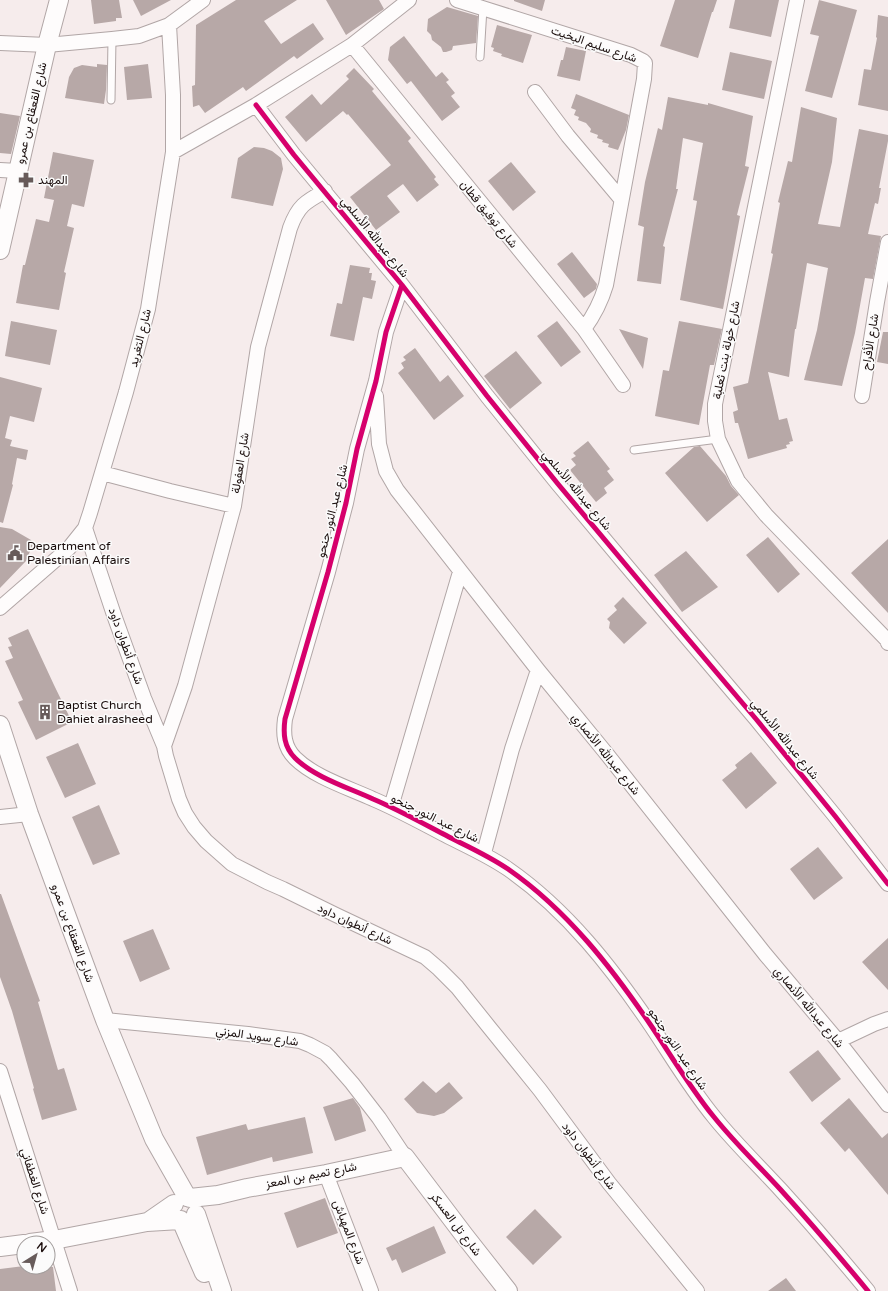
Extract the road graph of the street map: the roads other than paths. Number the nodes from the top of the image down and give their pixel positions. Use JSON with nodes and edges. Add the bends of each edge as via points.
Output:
{"nodes":[{"id":1,"x":59,"y":0,"type":"edge"},
{"id":2,"x":203,"y":0,"type":"edge"},
{"id":3,"x":409,"y":0,"type":"edge"},
{"id":4,"x":457,"y":0,"type":"edge"},
{"id":5,"x":797,"y":0,"type":"edge"},
{"id":6,"x":483,"y":8,"type":"junction"},
{"id":7,"x":169,"y":25,"type":"junction"},
{"id":8,"x":112,"y":39,"type":"junction"},
{"id":9,"x":0,"y":43,"type":"edge"},
{"id":10,"x":47,"y":45,"type":"junction"},
{"id":11,"x":352,"y":45,"type":"junction"},
{"id":12,"x":480,"y":57,"type":"dead end"},
{"id":13,"x":535,"y":92,"type":"dead end"},
{"id":14,"x":111,"y":100,"type":"dead end"},
{"id":15,"x":256,"y":105,"type":"junction"},
{"id":16,"x":173,"y":152,"type":"junction"},
{"id":17,"x":0,"y":170,"type":"edge"},
{"id":18,"x":18,"y":171,"type":"junction"},
{"id":19,"x":325,"y":191,"type":"junction"},
{"id":20,"x":621,"y":199,"type":"junction"},
{"id":21,"x":888,"y":242,"type":"edge"},
{"id":22,"x":0,"y":250,"type":"edge"},
{"id":23,"x":402,"y":285,"type":"junction"},
{"id":24,"x":882,"y":304,"type":"edge"},
{"id":25,"x":584,"y":329,"type":"junction"},
{"id":26,"x":376,"y":381,"type":"junction"},
{"id":27,"x":623,"y":385,"type":"dead end"},
{"id":28,"x":862,"y":396,"type":"dead end"},
{"id":29,"x":718,"y":439,"type":"junction"},
{"id":30,"x":634,"y":450,"type":"dead end"},
{"id":31,"x":102,"y":473,"type":"junction"},
{"id":32,"x":234,"y":506,"type":"junction"},
{"id":33,"x":85,"y":528,"type":"junction"},
{"id":34,"x":460,"y":572,"type":"junction"},
{"id":35,"x":0,"y":608,"type":"edge"},
{"id":36,"x":888,"y":640,"type":"edge"},
{"id":37,"x":538,"y":670,"type":"junction"},
{"id":38,"x":0,"y":725,"type":"edge"},
{"id":39,"x":164,"y":746,"type":"junction"},
{"id":40,"x":391,"y":807,"type":"junction"},
{"id":41,"x":29,"y":814,"type":"junction"},
{"id":42,"x":0,"y":817,"type":"edge"},
{"id":43,"x":484,"y":853,"type":"junction"},
{"id":44,"x":888,"y":884,"type":"edge"},
{"id":45,"x":888,"y":1019,"type":"edge"},
{"id":46,"x":105,"y":1020,"type":"junction"},
{"id":47,"x":838,"y":1041,"type":"junction"},
{"id":48,"x":0,"y":1071,"type":"edge"},
{"id":49,"x":888,"y":1105,"type":"edge"},
{"id":50,"x":405,"y":1157,"type":"junction"},
{"id":51,"x":326,"y":1174,"type":"junction"},
{"id":52,"x":185,"y":1208,"type":"junction"},
{"id":53,"x":52,"y":1235,"type":"edge"},
{"id":54,"x":56,"y":1240,"type":"edge"},
{"id":55,"x":16,"y":1245,"type":"edge"},
{"id":56,"x":56,"y":1246,"type":"edge"},
{"id":57,"x":0,"y":1247,"type":"edge"},
{"id":58,"x":70,"y":1291,"type":"edge"},
{"id":59,"x":211,"y":1291,"type":"edge"},
{"id":60,"x":222,"y":1291,"type":"edge"},
{"id":61,"x":371,"y":1291,"type":"edge"},
{"id":62,"x":508,"y":1291,"type":"edge"},
{"id":63,"x":697,"y":1291,"type":"edge"},
{"id":64,"x":868,"y":1291,"type":"edge"}],
"edges":[{"from":1,"to":10,"type":"street","name":"شارع القعقاع بن عمرو"},
{"from":2,"to":7,"type":"street"},
{"from":3,"to":11,"type":"street"},
{"from":4,"to":6,"type":"street","name":"شارع سليم البخيت"},
{"from":5,"to":29,"type":"street","name":"شارع خولة بنت ثعلبة","via":[[716,404]]},
{"from":6,"to":12,"type":"lane"},
{"from":6,"to":20,"type":"street","name":"شارع سليم البخيت","via":[[631,55],[645,63]]},
{"from":7,"to":8,"type":"street","via":[[139,36]]},
{"from":7,"to":16,"type":"street","name":"شارع التغريد"},
{"from":8,"to":10,"type":"street"},
{"from":8,"to":14,"type":"lane"},
{"from":9,"to":10,"type":"street"},
{"from":10,"to":18,"type":"street","name":"شارع القعقاع بن عمرو"},
{"from":11,"to":15,"type":"street"},
{"from":11,"to":25,"type":"street","name":"شارع توفيق قطان"},
{"from":13,"to":20,"type":"street"},
{"from":15,"to":16,"type":"street"},
{"from":15,"to":19,"type":"street","name":"شارع عبدالله الأسلمي"},
{"from":16,"to":31,"type":"street","name":"شارع التغريد","via":[[148,309]]},
{"from":17,"to":18,"type":"street"},
{"from":18,"to":22,"type":"street","name":"شارع القعقاع بن عمرو"},
{"from":19,"to":23,"type":"street","name":"شارع عبدالله الأسلمي"},
{"from":19,"to":32,"type":"street","name":"شارع العفولة","via":[[302,205],[290,228],[258,347]]},
{"from":20,"to":25,"type":"street","name":"شارع سليم البخيت","via":[[602,299]]},
{"from":21,"to":24,"type":"street","name":"شارع الأفراح"},
{"from":23,"to":26,"type":"street","name":"شارع عبد النور جنحو","via":[[386,332]]},
{"from":23,"to":44,"type":"street","name":"شارع عبدالله الأسلمي","via":[[558,484],[756,719]]},
{"from":24,"to":28,"type":"street","name":"شارع الأفراح"},
{"from":25,"to":27,"type":"street","name":"شارع توفيق قطان"},
{"from":26,"to":34,"type":"street","name":"شارع عبدالله الأنصاري","via":[[379,444],[386,471],[396,490]]},
{"from":26,"to":40,"type":"street","name":"شارع عبد النور جنحو","via":[[346,504],[284,731],[287,748],[313,771]]},
{"from":29,"to":30,"type":"lane"},
{"from":29,"to":36,"type":"street","name":"شارع خولة بنت ثعلبة","via":[[738,481],[766,515]]},
{"from":31,"to":32,"type":"street"},
{"from":31,"to":33,"type":"street","name":"شارع التغريد"},
{"from":32,"to":39,"type":"street","name":"شارع العفولة","via":[[185,686]]},
{"from":33,"to":35,"type":"street","name":"شارع التغريد","via":[[60,556]]},
{"from":33,"to":39,"type":"street","name":"شارع أنطوان داود","via":[[144,698]]},
{"from":34,"to":37,"type":"street","name":"شارع عبدالله الأنصاري"},
{"from":34,"to":40,"type":"street"},
{"from":37,"to":43,"type":"street","via":[[512,749]]},
{"from":37,"to":47,"type":"street","name":"شارع عبدالله الأنصاري","via":[[765,954]]},
{"from":38,"to":41,"type":"street","name":"شارع القعقاع بن عمرو"},
{"from":39,"to":63,"type":"street","name":"شارع أنطوان داود","via":[[185,813],[206,841],[232,864],[425,956],[457,987],[540,1090],[613,1188]]},
{"from":40,"to":43,"type":"street","name":"شارع عبد النور جنحو"},
{"from":41,"to":42,"type":"street"},
{"from":41,"to":46,"type":"street","name":"شارع القعقاع بن عمرو"},
{"from":43,"to":64,"type":"street","name":"شارع عبد النور جنحو","via":[[538,892],[589,942],[715,1118]]},
{"from":45,"to":47,"type":"street"},
{"from":46,"to":50,"type":"street","name":"شارع سويد المزني","via":[[248,1034],[310,1044],[331,1059],[352,1083]]},
{"from":46,"to":52,"type":"street","name":"شارع القعقاع بن عمرو"},
{"from":47,"to":49,"type":"street","name":"شارع عبدالله الأنصاري"},
{"from":48,"to":53,"type":"street","name":"شارع الغطفاني"},
{"from":50,"to":51,"type":"street","name":"شارع تميم بن المعز"},
{"from":50,"to":62,"type":"street","name":"شارع تل العسكر"},
{"from":51,"to":52,"type":"street","name":"شارع تميم بن المعز","via":[[246,1188],[218,1195]]},
{"from":51,"to":61,"type":"street","name":"شارع المهباش"},
{"from":52,"to":54,"type":"street","name":"شارع تميم بن المعز","via":[[147,1222]]},
{"from":52,"to":59,"type":"street","name":"شارع القعقاع بن عمرو"},
{"from":52,"to":60,"type":"street","name":"شارع القعقاع بن عمرو"},
{"from":55,"to":57,"type":"street"},
{"from":56,"to":58,"type":"street","name":"شارع الغطفاني"}]}
